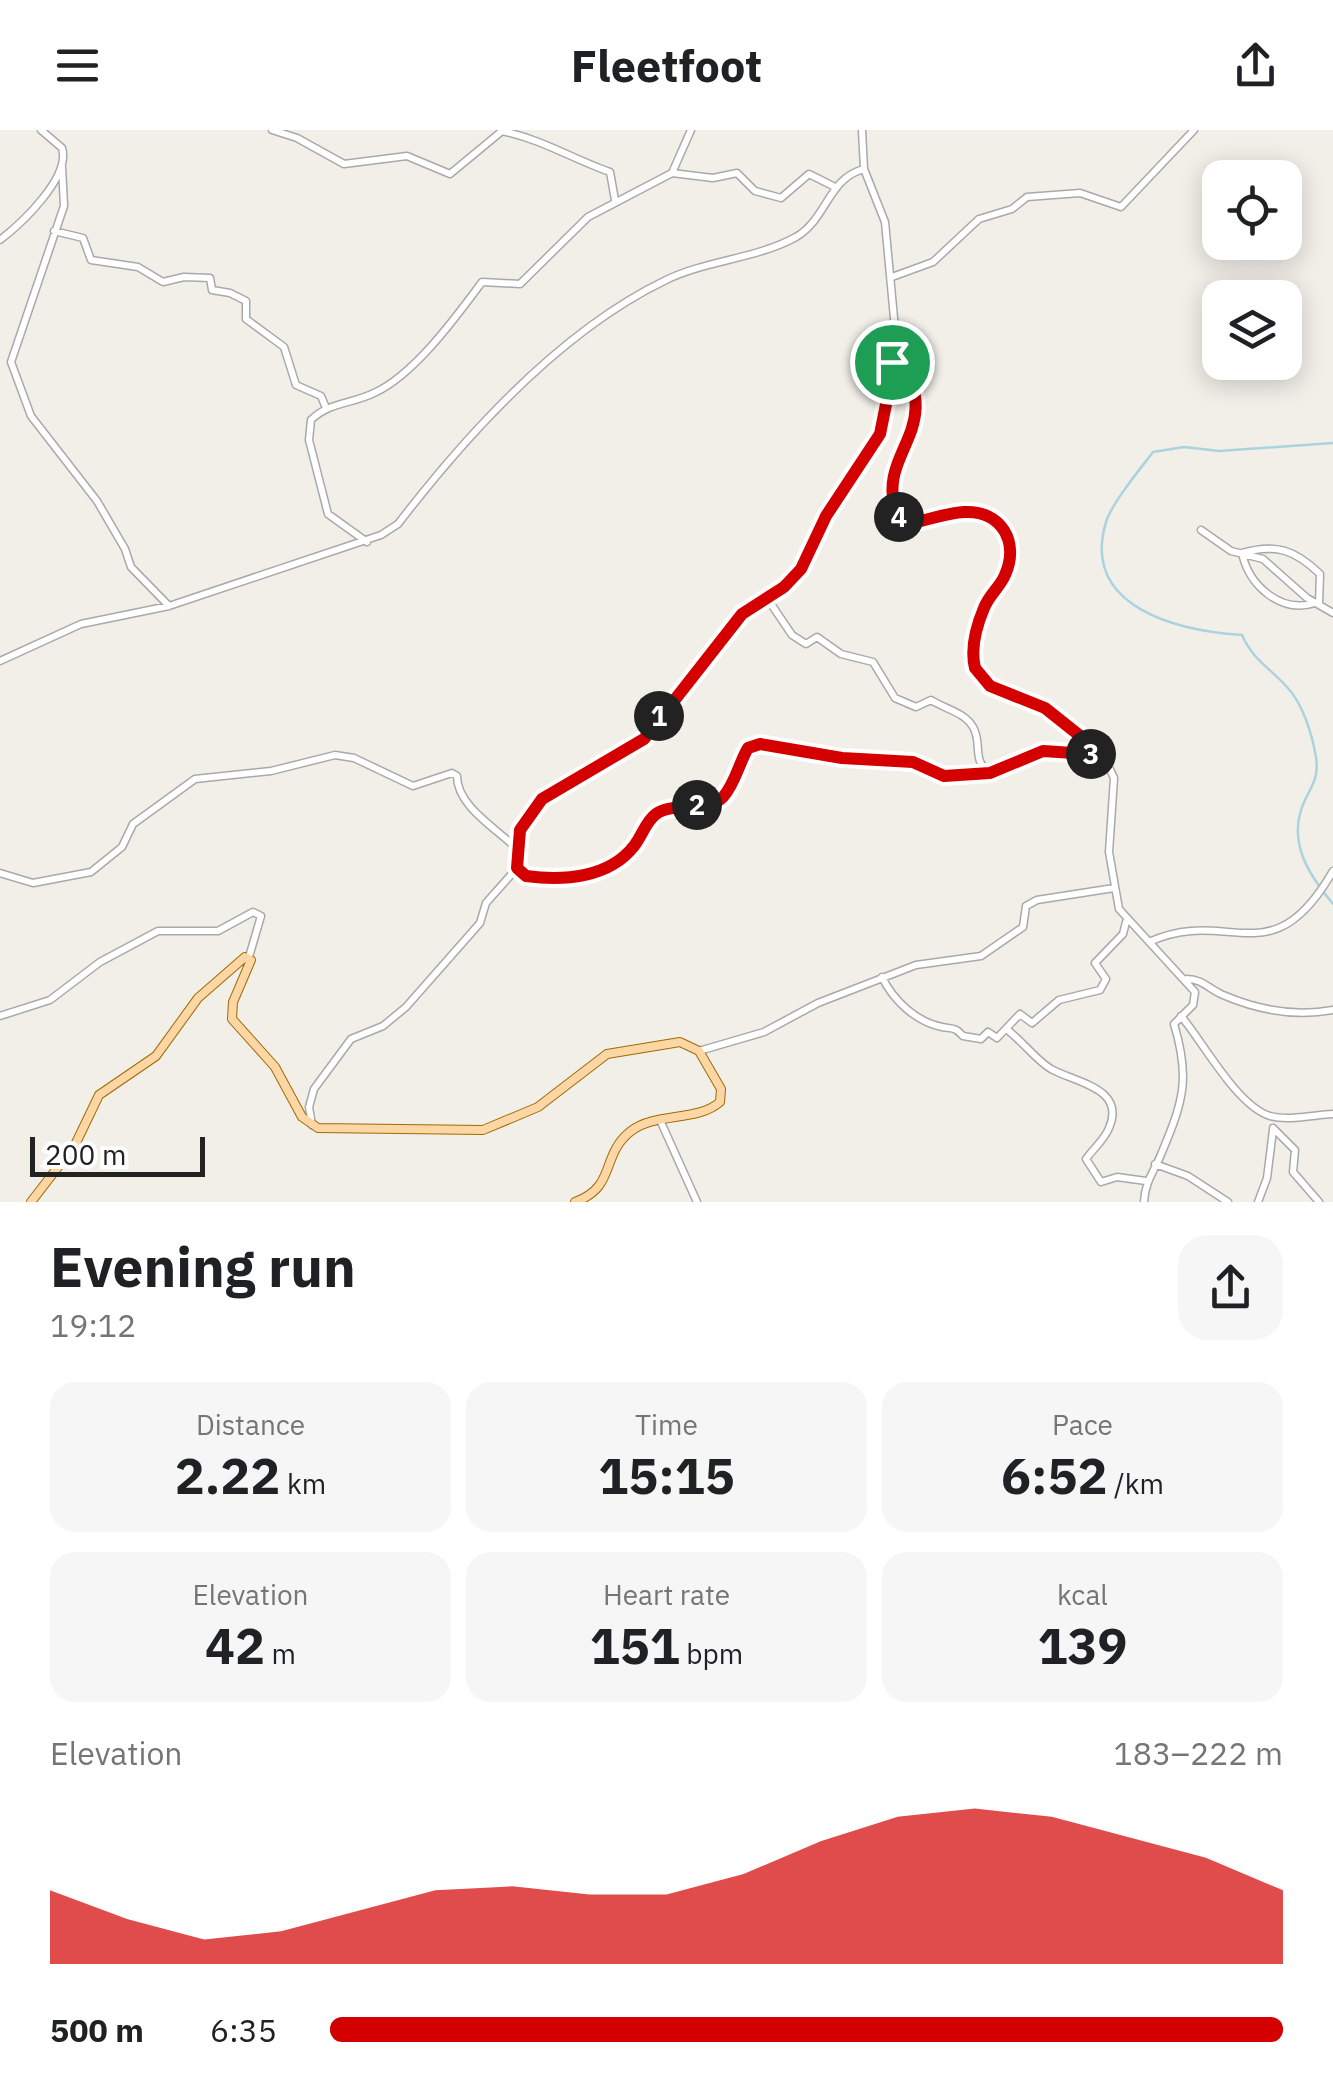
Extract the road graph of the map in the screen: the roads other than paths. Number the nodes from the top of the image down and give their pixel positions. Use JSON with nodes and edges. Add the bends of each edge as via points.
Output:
{"nodes":[{"id":1,"x":41,"y":130,"type":"edge"},
{"id":2,"x":272,"y":130,"type":"edge"},
{"id":3,"x":692,"y":130,"type":"edge"},
{"id":4,"x":862,"y":130,"type":"edge"},
{"id":5,"x":1194,"y":130,"type":"edge"},
{"id":6,"x":62,"y":167,"type":"junction"},
{"id":7,"x":864,"y":169,"type":"junction"},
{"id":8,"x":672,"y":173,"type":"junction"},
{"id":9,"x":835,"y":187,"type":"junction"},
{"id":10,"x":615,"y":200,"type":"junction"},
{"id":11,"x":54,"y":231,"type":"junction"},
{"id":12,"x":0,"y":240,"type":"edge"},
{"id":13,"x":892,"y":278,"type":"junction"},
{"id":14,"x":897,"y":350,"type":"junction"},
{"id":15,"x":326,"y":408,"type":"junction"},
{"id":16,"x":1202,"y":530,"type":"dead end"},
{"id":17,"x":366,"y":542,"type":"junction"},
{"id":18,"x":1242,"y":553,"type":"junction"},
{"id":19,"x":767,"y":598,"type":"junction"},
{"id":20,"x":1316,"y":603,"type":"junction"},
{"id":21,"x":168,"y":606,"type":"junction"},
{"id":22,"x":1333,"y":612,"type":"edge"},
{"id":23,"x":0,"y":661,"type":"edge"},
{"id":24,"x":1104,"y":755,"type":"junction"},
{"id":25,"x":990,"y":773,"type":"junction"},
{"id":26,"x":519,"y":851,"type":"junction"},
{"id":27,"x":517,"y":868,"type":"junction"},
{"id":28,"x":1333,"y":871,"type":"edge"},
{"id":29,"x":0,"y":873,"type":"edge"},
{"id":30,"x":1114,"y":888,"type":"junction"},
{"id":31,"x":1126,"y":922,"type":"junction"},
{"id":32,"x":1148,"y":942,"type":"junction"},
{"id":33,"x":249,"y":957,"type":"junction"},
{"id":34,"x":882,"y":977,"type":"junction"},
{"id":35,"x":1185,"y":980,"type":"junction"},
{"id":36,"x":1333,"y":1010,"type":"edge"},
{"id":37,"x":0,"y":1016,"type":"edge"},
{"id":38,"x":1182,"y":1016,"type":"junction"},
{"id":39,"x":1006,"y":1029,"type":"junction"},
{"id":40,"x":698,"y":1051,"type":"junction"},
{"id":41,"x":1333,"y":1114,"type":"edge"},
{"id":42,"x":1274,"y":1116,"type":"junction"},
{"id":43,"x":660,"y":1120,"type":"junction"},
{"id":44,"x":312,"y":1126,"type":"junction"},
{"id":45,"x":1273,"y":1128,"type":"junction"},
{"id":46,"x":1156,"y":1164,"type":"junction"},
{"id":47,"x":1146,"y":1182,"type":"junction"},
{"id":48,"x":31,"y":1202,"type":"edge"},
{"id":49,"x":575,"y":1202,"type":"edge"},
{"id":50,"x":698,"y":1202,"type":"edge"},
{"id":51,"x":1144,"y":1202,"type":"edge"},
{"id":52,"x":1228,"y":1202,"type":"edge"},
{"id":53,"x":1258,"y":1202,"type":"edge"},
{"id":54,"x":1319,"y":1202,"type":"edge"}],
"edges":[{"from":1,"to":6,"type":"street","via":[[62,148]]},
{"from":2,"to":10,"type":"street","via":[[344,164],[407,156],[450,174],[502,131],[519,134],[610,172]]},
{"from":3,"to":8,"type":"street"},
{"from":4,"to":7,"type":"street"},
{"from":5,"to":13,"type":"street","via":[[1121,208],[1080,194],[1027,197],[979,220],[933,262]]},
{"from":6,"to":11,"type":"street","via":[[64,206]]},
{"from":6,"to":12,"type":"street"},
{"from":7,"to":9,"type":"street"},
{"from":7,"to":13,"type":"street","via":[[884,215]]},
{"from":8,"to":9,"type":"street","via":[[736,174],[754,191],[781,198],[810,174]]},
{"from":8,"to":10,"type":"street"},
{"from":9,"to":17,"type":"street","via":[[802,233],[666,280],[534,370],[398,524]]},
{"from":10,"to":15,"type":"street","via":[[588,217],[520,284],[482,282],[454,321],[388,384]]},
{"from":11,"to":15,"type":"street","via":[[83,238],[91,260],[138,267],[163,282],[210,278],[212,290],[246,301],[246,319],[284,348],[296,385],[321,396]]},
{"from":11,"to":21,"type":"street","via":[[11,362],[21,397],[97,501],[131,568]]},
{"from":13,"to":14,"type":"street"},
{"from":14,"to":19,"type":"street","via":[[880,434],[826,516],[801,569]]},
{"from":14,"to":24,"type":"street","via":[[918,412],[892,484],[896,513],[911,523],[984,514],[1004,526],[1010,540],[1006,573],[976,631],[975,668],[990,686],[1045,708]]},
{"from":15,"to":17,"type":"street","via":[[307,429],[324,502],[334,521]]},
{"from":16,"to":18,"type":"street"},
{"from":17,"to":21,"type":"street"},
{"from":18,"to":20,"type":"street","via":[[1263,559]]},
{"from":18,"to":20,"type":"street","via":[[1251,577],[1284,606]]},
{"from":18,"to":20,"type":"street","via":[[1267,546],[1304,559],[1320,574]]},
{"from":19,"to":25,"type":"street","via":[[792,636],[806,644],[817,637],[841,654],[873,662],[895,698],[916,707],[932,700],[957,712],[972,726],[978,761]]},
{"from":19,"to":26,"type":"street","via":[[742,614],[644,739],[542,799],[524,819]]},
{"from":20,"to":22,"type":"street"},
{"from":21,"to":23,"type":"street","via":[[81,624]]},
{"from":24,"to":25,"type":"street","via":[[1043,751]]},
{"from":24,"to":30,"type":"street","via":[[1114,778]]},
{"from":25,"to":27,"type":"street","via":[[944,776],[913,762],[760,744],[748,748],[723,797],[652,816],[614,866],[543,878]]},
{"from":26,"to":27,"type":"street"},
{"from":26,"to":29,"type":"street","via":[[475,812],[452,773],[413,786],[335,754],[196,778],[133,824],[122,847],[91,872],[33,883]]},
{"from":27,"to":44,"type":"street","via":[[444,969],[383,1026],[351,1038],[314,1089]]},
{"from":28,"to":32,"type":"street","via":[[1304,911],[1278,931],[1187,930]]},
{"from":30,"to":31,"type":"street"},
{"from":30,"to":34,"type":"street","via":[[1026,906],[1022,927],[981,956],[948,957]]},
{"from":31,"to":32,"type":"street"},
{"from":31,"to":39,"type":"street","via":[[1095,963],[1106,978],[1100,990],[1059,1000],[1032,1023],[1020,1014]]},
{"from":32,"to":35,"type":"street"},
{"from":33,"to":37,"type":"street","via":[[262,920],[252,912],[218,932],[158,931],[100,962],[50,1000]]},
{"from":33,"to":44,"type":"main road","via":[[232,1019],[275,1067]]},
{"from":33,"to":48,"type":"main road","via":[[202,994],[156,1056],[99,1094],[74,1145]]},
{"from":34,"to":39,"type":"street","via":[[898,1002],[940,1027],[981,1039]]},
{"from":34,"to":40,"type":"street","via":[[764,1032]]},
{"from":35,"to":36,"type":"street","via":[[1198,979],[1262,1008]]},
{"from":35,"to":38,"type":"street","via":[[1196,994]]},
{"from":38,"to":42,"type":"street","via":[[1242,1095]]},
{"from":38,"to":46,"type":"street","via":[[1174,1025],[1186,1081]]},
{"from":39,"to":47,"type":"street","via":[[1048,1068],[1110,1099],[1108,1132],[1086,1160],[1101,1182]]},
{"from":40,"to":43,"type":"main road","via":[[721,1089],[720,1102]]},
{"from":40,"to":44,"type":"main road","via":[[680,1042],[607,1054],[538,1107],[483,1130]]},
{"from":41,"to":42,"type":"street"},
{"from":42,"to":45,"type":"street"},
{"from":43,"to":49,"type":"main road","via":[[628,1134],[612,1153],[600,1187]]},
{"from":43,"to":50,"type":"street"},
{"from":45,"to":53,"type":"street"},
{"from":45,"to":54,"type":"street","via":[[1295,1150],[1293,1172]]},
{"from":46,"to":47,"type":"street"},
{"from":46,"to":52,"type":"street"},
{"from":47,"to":51,"type":"street"}]}
